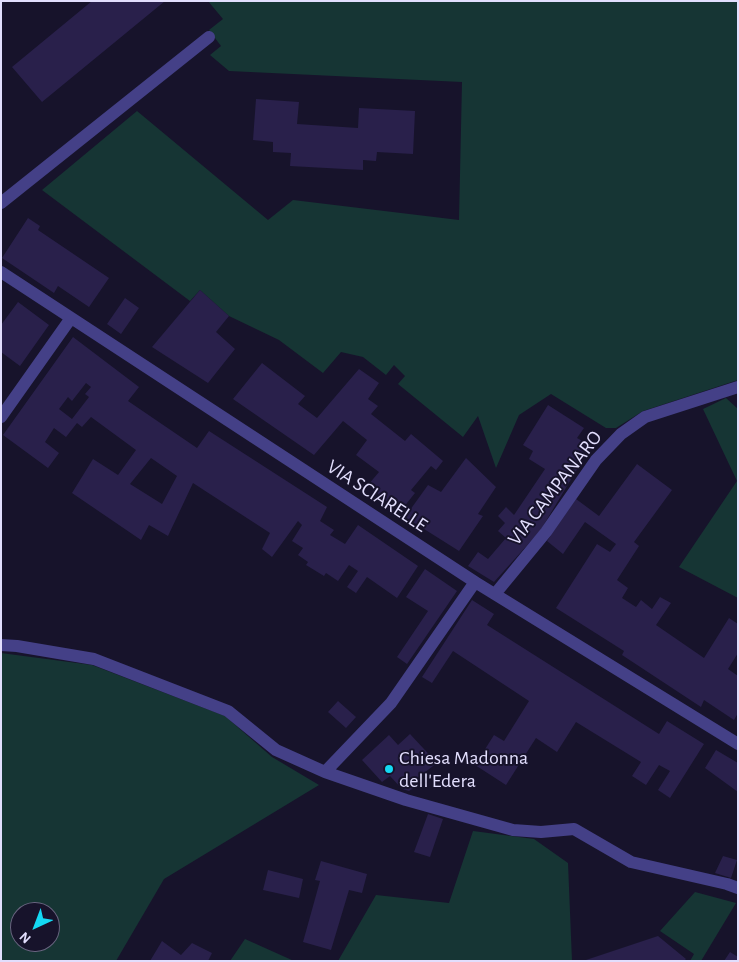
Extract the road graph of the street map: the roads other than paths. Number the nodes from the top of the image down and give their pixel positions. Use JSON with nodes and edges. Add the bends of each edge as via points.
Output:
{"nodes":[{"id":1,"x":209,"y":37,"type":"dead end"},
{"id":2,"x":1,"y":202,"type":"edge"},
{"id":3,"x":1,"y":272,"type":"edge"},
{"id":4,"x":71,"y":318,"type":"junction"},
{"id":5,"x":738,"y":387,"type":"edge"},
{"id":6,"x":1,"y":417,"type":"edge"},
{"id":7,"x":475,"y":582,"type":"junction"},
{"id":8,"x":495,"y":594,"type":"junction"},
{"id":9,"x":1,"y":645,"type":"edge"},
{"id":10,"x":738,"y":744,"type":"edge"},
{"id":11,"x":324,"y":772,"type":"junction"},
{"id":12,"x":738,"y":888,"type":"edge"}],
"edges":[{"from":1,"to":2,"type":"street"},
{"from":3,"to":4,"type":"street","name":"VIA SCIARELLE"},
{"from":4,"to":6,"type":"street"},
{"from":4,"to":7,"type":"street","name":"VIA SCIARELLE"},
{"from":5,"to":8,"type":"street","name":"VIA CAMPANARO","via":[[645,417],[621,434],[596,460],[546,532]]},
{"from":7,"to":8,"type":"street","name":"VIA SCIARELLE"},
{"from":7,"to":11,"type":"street","via":[[391,703]]},
{"from":8,"to":10,"type":"street","name":"VIA SCIARELLE"},
{"from":9,"to":11,"type":"street","via":[[94,659],[228,711],[276,750]]},
{"from":11,"to":12,"type":"street","via":[[406,800],[513,830],[574,829],[631,862]]}]}
